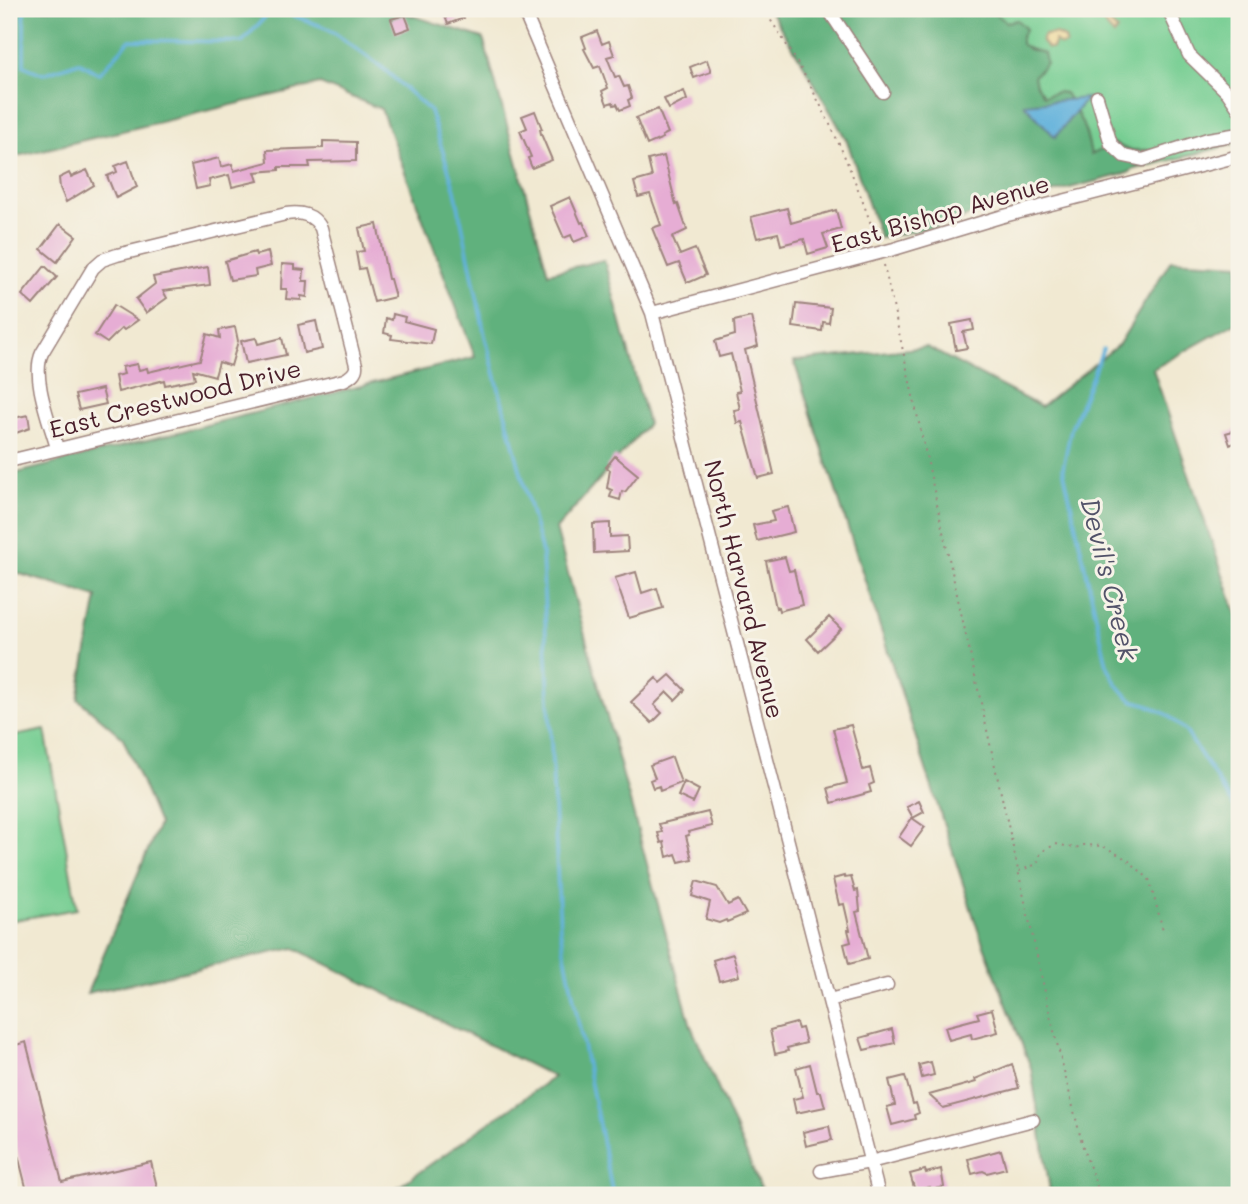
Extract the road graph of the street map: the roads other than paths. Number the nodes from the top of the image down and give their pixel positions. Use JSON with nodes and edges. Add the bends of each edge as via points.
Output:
{"nodes":[{"id":1,"x":523,"y":9,"type":"edge"},
{"id":2,"x":828,"y":9,"type":"edge"},
{"id":3,"x":1168,"y":9,"type":"edge"},
{"id":4,"x":883,"y":92,"type":"dead end"},
{"id":5,"x":1097,"y":97,"type":"dead end"},
{"id":6,"x":1239,"y":109,"type":"edge"},
{"id":7,"x":1239,"y":134,"type":"edge"},
{"id":8,"x":1239,"y":156,"type":"edge"},
{"id":9,"x":652,"y":313,"type":"junction"},
{"id":10,"x":57,"y":448,"type":"junction"},
{"id":11,"x":9,"y":461,"type":"edge"},
{"id":12,"x":887,"y":985,"type":"dead end"},
{"id":13,"x":829,"y":1000,"type":"junction"},
{"id":14,"x":1033,"y":1120,"type":"dead end"},
{"id":15,"x":870,"y":1162,"type":"junction"},
{"id":16,"x":821,"y":1171,"type":"dead end"},
{"id":17,"x":879,"y":1195,"type":"edge"}],
"edges":[{"from":1,"to":9,"type":"street","name":"North Harvard Avenue"},
{"from":2,"to":4,"type":"street"},
{"from":3,"to":6,"type":"street","via":[[1189,55]]},
{"from":5,"to":7,"type":"street","via":[[1111,144],[1124,156],[1143,160]]},
{"from":8,"to":9,"type":"street","name":"East Bishop Avenue"},
{"from":9,"to":13,"type":"street","name":"North Harvard Avenue"},
{"from":10,"to":10,"type":"street","name":"East Crestwood Drive","via":[[39,379],[40,358],[102,260],[286,214],[310,216],[321,228],[356,368],[351,376]]},
{"from":10,"to":11,"type":"street","name":"East Crestwood Drive"},
{"from":12,"to":13,"type":"street"},
{"from":13,"to":15,"type":"street","name":"North Harvard Avenue"},
{"from":14,"to":15,"type":"street"},
{"from":15,"to":16,"type":"street"},
{"from":15,"to":17,"type":"street","name":"North Harvard Avenue"}]}
